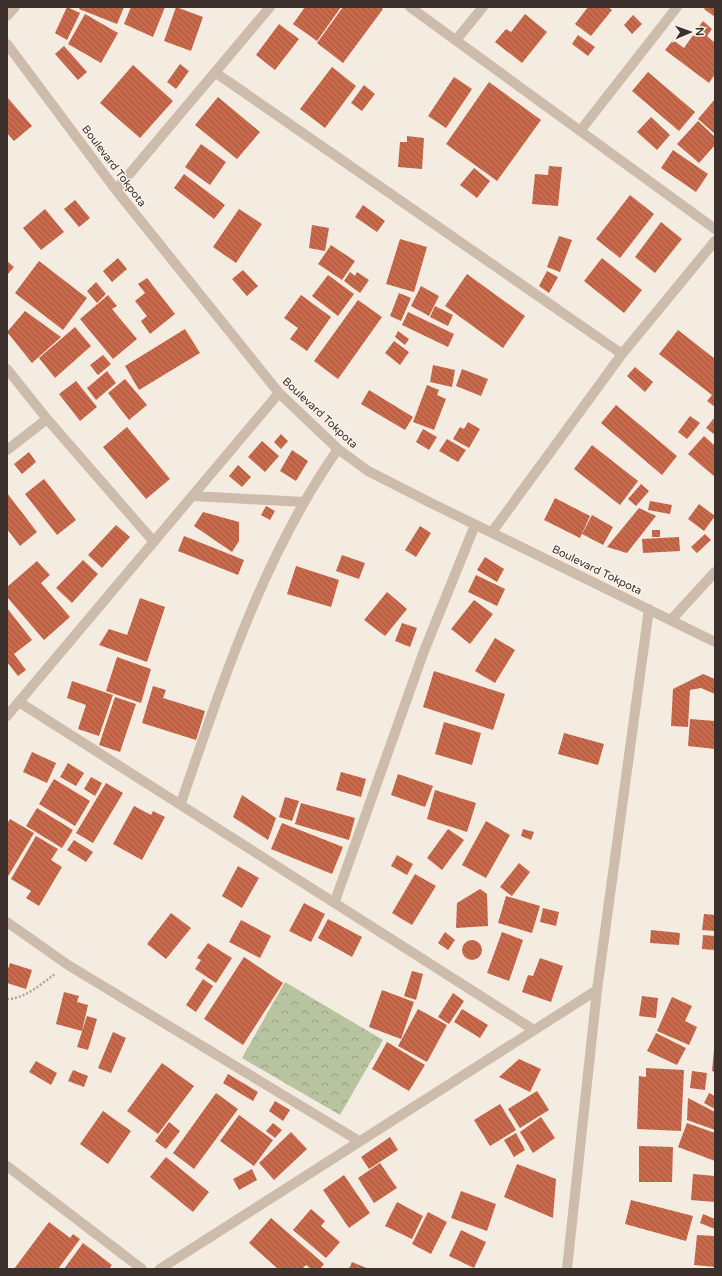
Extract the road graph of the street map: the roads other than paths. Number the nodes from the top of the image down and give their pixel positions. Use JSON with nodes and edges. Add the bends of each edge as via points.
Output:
{"nodes":[{"id":1,"x":15,"y":7,"type":"edge"},
{"id":2,"x":270,"y":7,"type":"edge"},
{"id":3,"x":410,"y":7,"type":"edge"},
{"id":4,"x":482,"y":7,"type":"edge"},
{"id":5,"x":677,"y":7,"type":"edge"},
{"id":6,"x":7,"y":16,"type":"edge"},
{"id":7,"x":456,"y":40,"type":"junction"},
{"id":8,"x":7,"y":44,"type":"edge"},
{"id":9,"x":216,"y":73,"type":"junction"},
{"id":10,"x":580,"y":131,"type":"junction"},
{"id":11,"x":116,"y":190,"type":"junction"},
{"id":12,"x":715,"y":229,"type":"edge"},
{"id":13,"x":715,"y":241,"type":"edge"},
{"id":14,"x":622,"y":354,"type":"junction"},
{"id":15,"x":7,"y":369,"type":"edge"},
{"id":16,"x":280,"y":393,"type":"junction"},
{"id":17,"x":47,"y":419,"type":"junction"},
{"id":18,"x":338,"y":449,"type":"junction"},
{"id":19,"x":7,"y":450,"type":"edge"},
{"id":20,"x":193,"y":496,"type":"junction"},
{"id":21,"x":304,"y":502,"type":"junction"},
{"id":22,"x":475,"y":525,"type":"junction"},
{"id":23,"x":492,"y":532,"type":"junction"},
{"id":24,"x":154,"y":542,"type":"junction"},
{"id":25,"x":715,"y":572,"type":"edge"},
{"id":26,"x":649,"y":609,"type":"junction"},
{"id":27,"x":671,"y":620,"type":"junction"},
{"id":28,"x":715,"y":642,"type":"edge"},
{"id":29,"x":19,"y":702,"type":"junction"},
{"id":30,"x":7,"y":716,"type":"edge"},
{"id":31,"x":181,"y":803,"type":"junction"},
{"id":32,"x":335,"y":902,"type":"junction"},
{"id":33,"x":7,"y":922,"type":"edge"},
{"id":34,"x":597,"y":990,"type":"junction"},
{"id":35,"x":534,"y":1030,"type":"junction"},
{"id":36,"x":359,"y":1141,"type":"junction"},
{"id":37,"x":7,"y":1166,"type":"edge"},
{"id":38,"x":142,"y":1269,"type":"edge"},
{"id":39,"x":160,"y":1269,"type":"edge"},
{"id":40,"x":566,"y":1269,"type":"edge"}],
"edges":[{"from":1,"to":6,"type":"street"},
{"from":2,"to":9,"type":"street"},
{"from":3,"to":7,"type":"street"},
{"from":4,"to":7,"type":"street"},
{"from":5,"to":10,"type":"street"},
{"from":7,"to":10,"type":"street"},
{"from":8,"to":11,"type":"street","name":"Boulevard Tokpota"},
{"from":9,"to":11,"type":"street"},
{"from":9,"to":14,"type":"street"},
{"from":10,"to":12,"type":"street"},
{"from":11,"to":16,"type":"street","name":"Boulevard Tokpota"},
{"from":13,"to":14,"type":"street"},
{"from":14,"to":23,"type":"street"},
{"from":15,"to":17,"type":"street"},
{"from":16,"to":18,"type":"street","name":"Boulevard Tokpota"},
{"from":16,"to":20,"type":"street"},
{"from":17,"to":19,"type":"street"},
{"from":17,"to":24,"type":"street"},
{"from":18,"to":21,"type":"street"},
{"from":18,"to":22,"type":"street","name":"Boulevard Tokpota","via":[[368,471]]},
{"from":20,"to":21,"type":"street"},
{"from":20,"to":24,"type":"street"},
{"from":21,"to":31,"type":"street","via":[[247,617]]},
{"from":22,"to":23,"type":"street","name":"Boulevard Tokpota"},
{"from":22,"to":32,"type":"street","via":[[424,651]]},
{"from":23,"to":26,"type":"street","name":"Boulevard Tokpota"},
{"from":24,"to":29,"type":"street"},
{"from":25,"to":27,"type":"street"},
{"from":26,"to":27,"type":"street","name":"Boulevard Tokpota"},
{"from":26,"to":34,"type":"street"},
{"from":27,"to":28,"type":"street","name":"Boulevard Tokpota"},
{"from":29,"to":30,"type":"street"},
{"from":29,"to":31,"type":"street"},
{"from":31,"to":32,"type":"street"},
{"from":32,"to":35,"type":"street"},
{"from":33,"to":36,"type":"street","via":[[68,965]]},
{"from":34,"to":35,"type":"street"},
{"from":34,"to":40,"type":"street"},
{"from":35,"to":36,"type":"street"},
{"from":36,"to":39,"type":"street"},
{"from":37,"to":38,"type":"street"}]}
